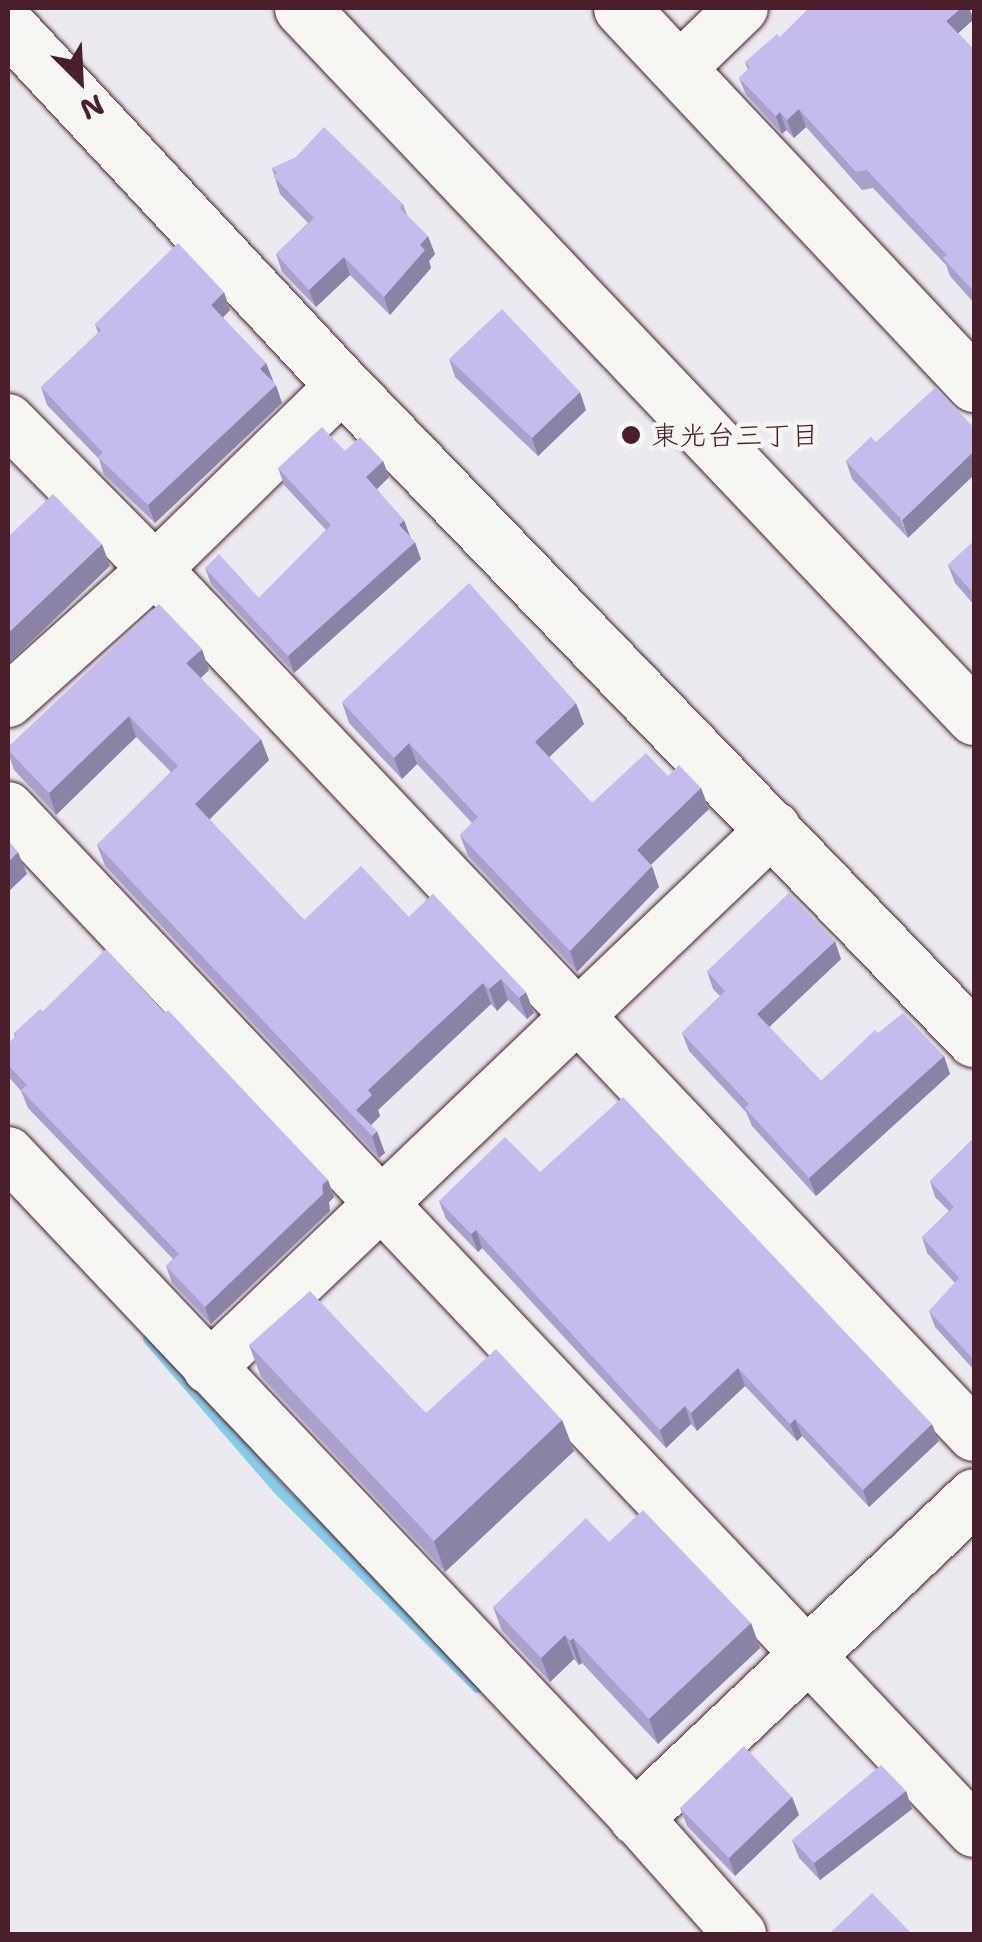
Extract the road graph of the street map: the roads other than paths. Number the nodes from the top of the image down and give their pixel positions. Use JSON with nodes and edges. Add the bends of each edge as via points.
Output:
{"nodes":[{"id":1,"x":302,"y":8,"type":"edge"},
{"id":2,"x":621,"y":8,"type":"edge"},
{"id":3,"x":742,"y":8,"type":"edge"},
{"id":4,"x":8,"y":26,"type":"edge"},
{"id":5,"x":680,"y":68,"type":"junction"},
{"id":6,"x":974,"y":384,"type":"edge"},
{"id":7,"x":343,"y":385,"type":"junction"},
{"id":8,"x":8,"y":420,"type":"edge"},
{"id":9,"x":155,"y":568,"type":"junction"},
{"id":10,"x":8,"y":701,"type":"edge"},
{"id":11,"x":974,"y":716,"type":"edge"},
{"id":12,"x":8,"y":808,"type":"edge"},
{"id":13,"x":774,"y":828,"type":"junction"},
{"id":14,"x":576,"y":1014,"type":"junction"},
{"id":15,"x":974,"y":1039,"type":"edge"},
{"id":16,"x":8,"y":1153,"type":"edge"},
{"id":17,"x":381,"y":1204,"type":"junction"},
{"id":18,"x":209,"y":1368,"type":"junction"},
{"id":19,"x":974,"y":1435,"type":"edge"},
{"id":20,"x":974,"y":1496,"type":"edge"},
{"id":21,"x":807,"y":1655,"type":"junction"},
{"id":22,"x":636,"y":1817,"type":"junction"},
{"id":23,"x":974,"y":1831,"type":"edge"},
{"id":24,"x":740,"y":1934,"type":"edge"}],
"edges":[{"from":1,"to":11,"type":"street"},
{"from":2,"to":5,"type":"street"},
{"from":3,"to":5,"type":"street"},
{"from":4,"to":7,"type":"street"},
{"from":5,"to":6,"type":"street"},
{"from":7,"to":9,"type":"street"},
{"from":7,"to":13,"type":"street"},
{"from":8,"to":9,"type":"street"},
{"from":9,"to":10,"type":"street"},
{"from":9,"to":14,"type":"street"},
{"from":12,"to":17,"type":"street"},
{"from":13,"to":14,"type":"street"},
{"from":13,"to":15,"type":"street"},
{"from":14,"to":17,"type":"street"},
{"from":14,"to":19,"type":"street"},
{"from":16,"to":18,"type":"street"},
{"from":17,"to":18,"type":"street"},
{"from":17,"to":21,"type":"street"},
{"from":18,"to":22,"type":"street"},
{"from":20,"to":21,"type":"street"},
{"from":21,"to":22,"type":"street"},
{"from":21,"to":23,"type":"street"},
{"from":22,"to":24,"type":"street"}]}
